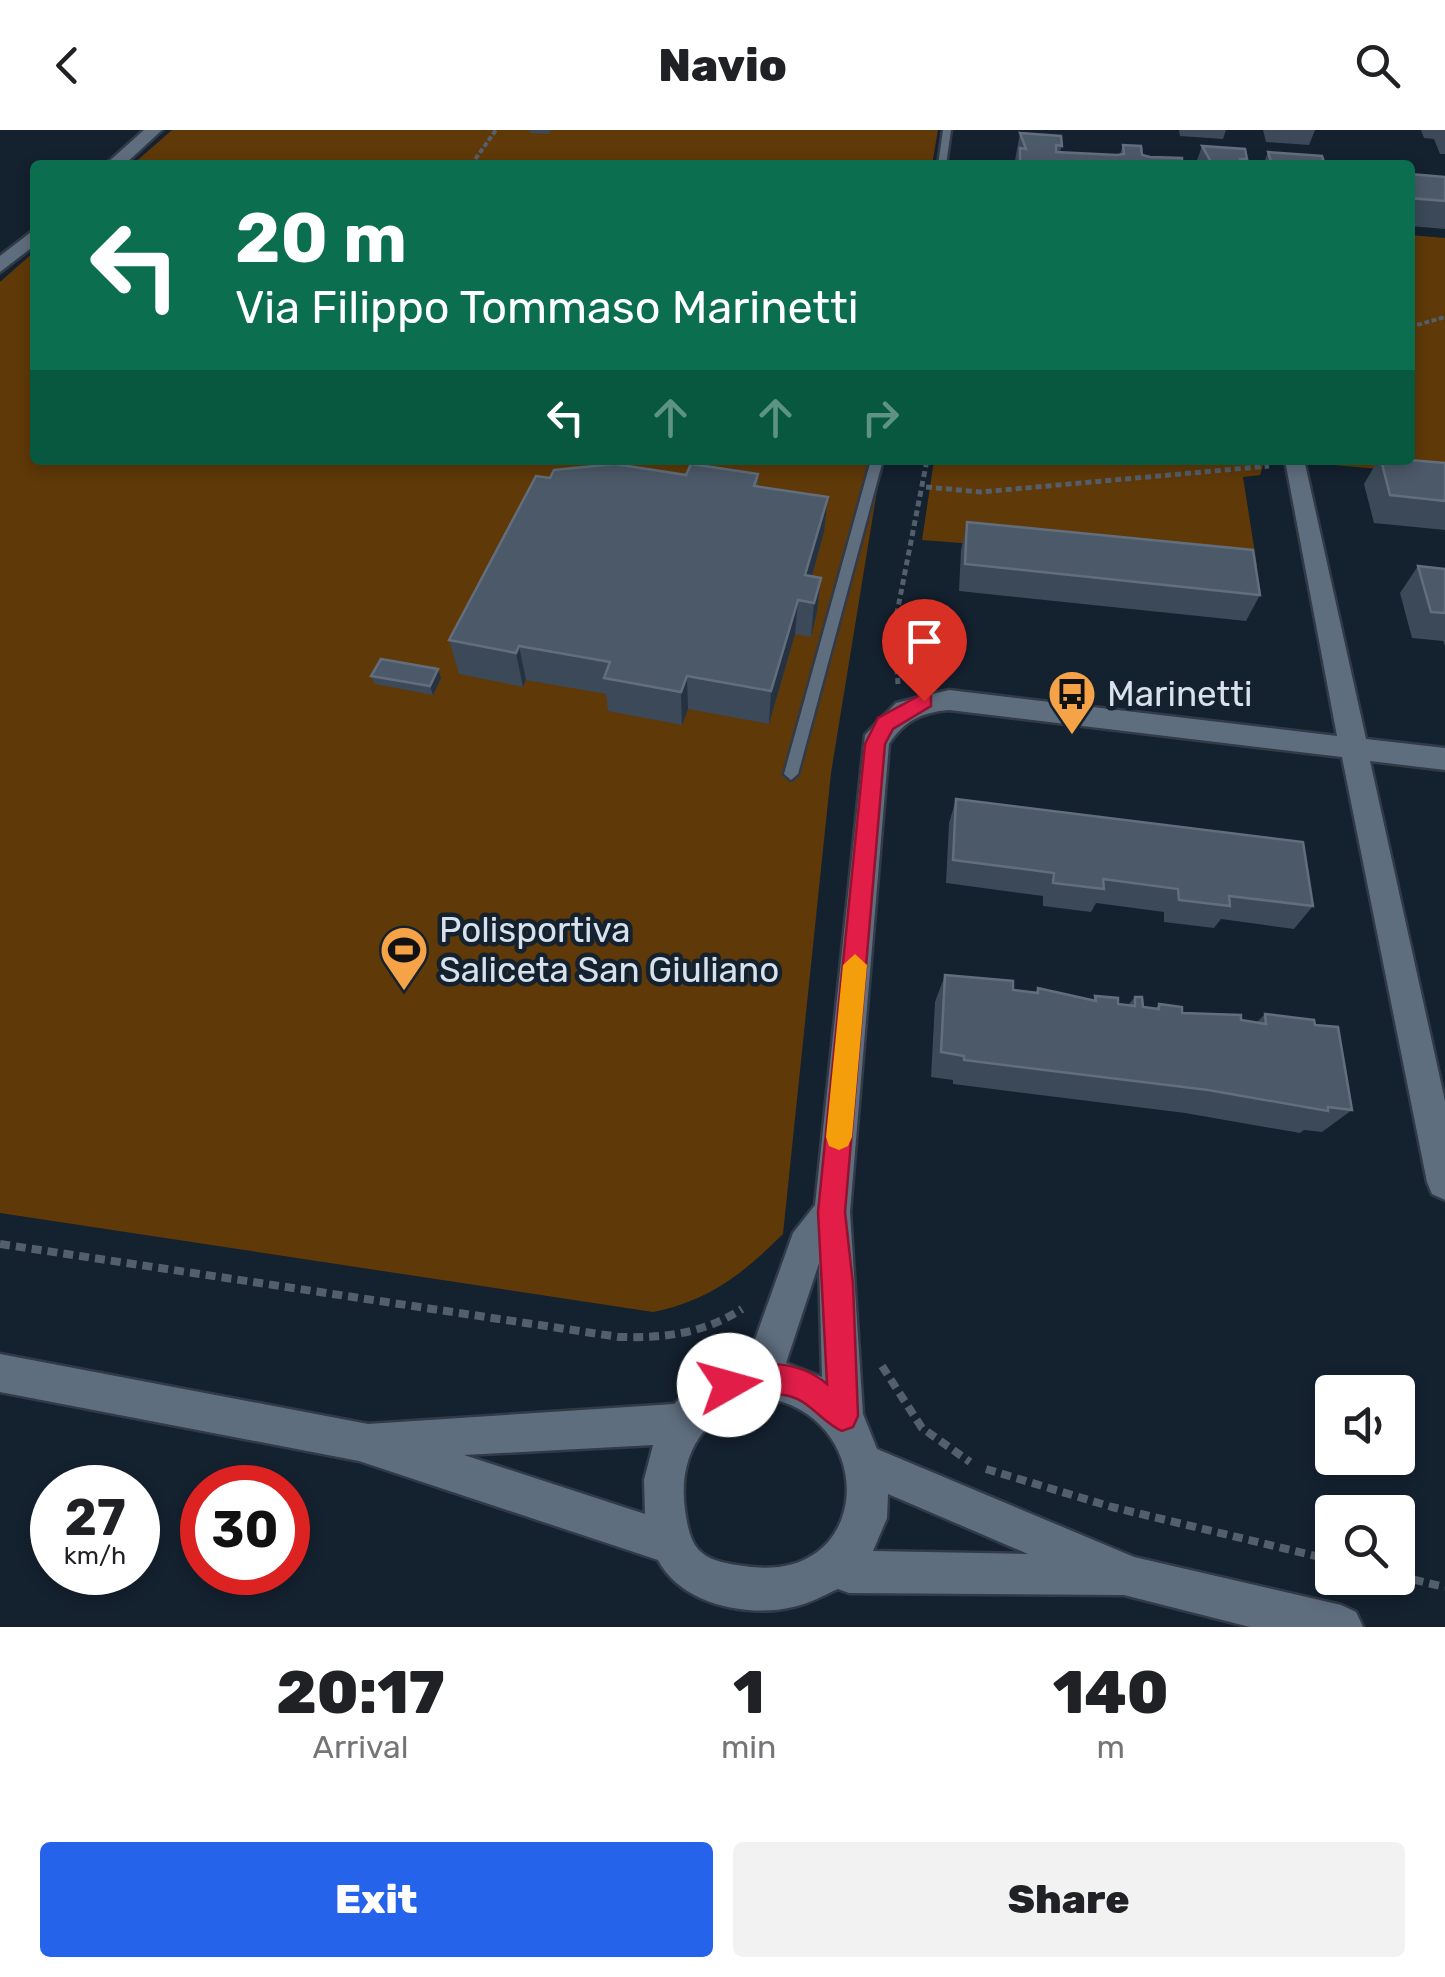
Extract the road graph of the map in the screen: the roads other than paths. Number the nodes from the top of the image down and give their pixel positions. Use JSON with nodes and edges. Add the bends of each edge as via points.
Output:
{"nodes":[{"id":1,"x":154,"y":130,"type":"edge"},
{"id":2,"x":947,"y":130,"type":"edge"},
{"id":3,"x":120,"y":160,"type":"edge"},
{"id":4,"x":943,"y":160,"type":"edge"},
{"id":5,"x":30,"y":239,"type":"edge"},
{"id":6,"x":0,"y":266,"type":"edge"},
{"id":7,"x":876,"y":465,"type":"edge"},
{"id":8,"x":1294,"y":465,"type":"edge"},
{"id":9,"x":1354,"y":748,"type":"junction"},
{"id":10,"x":1445,"y":758,"type":"edge"},
{"id":11,"x":791,"y":774,"type":"dead end"},
{"id":12,"x":1445,"y":1182,"type":"edge"},
{"id":13,"x":832,"y":1212,"type":"junction"},
{"id":14,"x":0,"y":1373,"type":"edge"},
{"id":15,"x":760,"y":1378,"type":"junction"},
{"id":16,"x":842,"y":1416,"type":"junction"},
{"id":17,"x":684,"y":1423,"type":"junction"},
{"id":18,"x":360,"y":1441,"type":"junction"},
{"id":19,"x":868,"y":1465,"type":"junction"},
{"id":20,"x":672,"y":1544,"type":"junction"},
{"id":21,"x":849,"y":1572,"type":"junction"},
{"id":22,"x":1134,"y":1578,"type":"junction"},
{"id":23,"x":1341,"y":1627,"type":"edge"}],
"edges":[{"from":1,"to":3,"type":"street"},
{"from":2,"to":4,"type":"lane"},
{"from":5,"to":6,"type":"street"},
{"from":7,"to":11,"type":"lane"},
{"from":8,"to":9,"type":"street"},
{"from":9,"to":10,"type":"street"},
{"from":9,"to":12,"type":"street"},
{"from":9,"to":13,"type":"street","via":[[949,700],[924,701],[885,724],[875,744]]},
{"from":13,"to":15,"type":"street","via":[[806,1246]]},
{"from":13,"to":16,"type":"street"},
{"from":14,"to":18,"type":"street"},
{"from":15,"to":16,"type":"street","via":[[810,1389]]},
{"from":15,"to":17,"type":"street","via":[[729,1385]]},
{"from":16,"to":19,"type":"street"},
{"from":17,"to":18,"type":"street"},
{"from":17,"to":20,"type":"street","via":[[664,1481]]},
{"from":18,"to":20,"type":"street"},
{"from":19,"to":21,"type":"street","via":[[870,1522]]},
{"from":19,"to":22,"type":"street"},
{"from":20,"to":21,"type":"street","via":[[706,1591],[754,1615],[804,1610]]},
{"from":21,"to":22,"type":"street"},
{"from":22,"to":23,"type":"street"}]}
